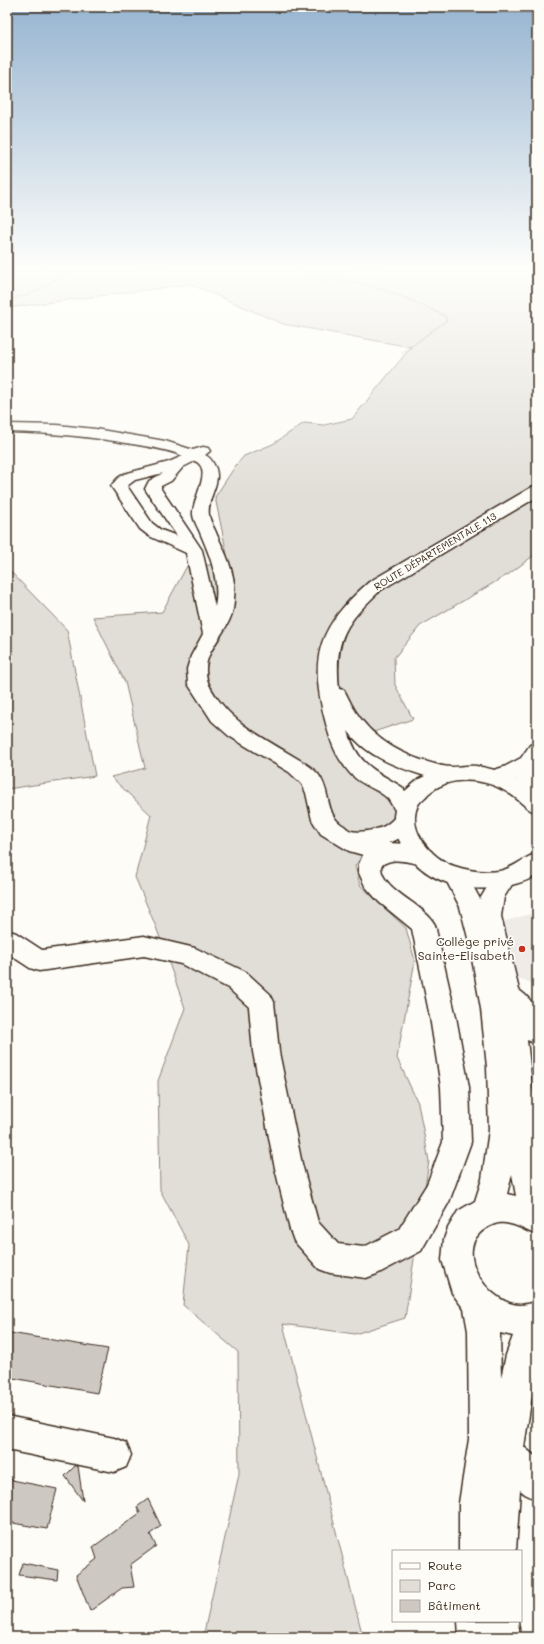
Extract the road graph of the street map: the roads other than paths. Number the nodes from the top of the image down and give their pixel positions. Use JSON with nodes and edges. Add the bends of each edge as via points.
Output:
{"nodes":[{"id":1,"x":7,"y":428,"type":"edge"},
{"id":2,"x":188,"y":459,"type":"junction"},
{"id":3,"x":537,"y":490,"type":"edge"},
{"id":4,"x":194,"y":550,"type":"junction"},
{"id":5,"x":212,"y":634,"type":"junction"},
{"id":6,"x":327,"y":666,"type":"junction"},
{"id":7,"x":533,"y":757,"type":"edge"},
{"id":8,"x":451,"y":775,"type":"junction"},
{"id":9,"x":494,"y":777,"type":"junction"},
{"id":10,"x":532,"y":799,"type":"edge"},
{"id":11,"x":405,"y":815,"type":"junction"},
{"id":12,"x":343,"y":838,"type":"junction"},
{"id":13,"x":384,"y":852,"type":"junction"},
{"id":14,"x":423,"y":858,"type":"junction"},
{"id":15,"x":535,"y":866,"type":"edge"},
{"id":16,"x":456,"y":876,"type":"junction"},
{"id":17,"x":503,"y":880,"type":"junction"},
{"id":18,"x":7,"y":940,"type":"edge"},
{"id":19,"x":508,"y":996,"type":"junction"},
{"id":20,"x":537,"y":1032,"type":"edge"},
{"id":21,"x":486,"y":1211,"type":"junction"},
{"id":22,"x":537,"y":1212,"type":"edge"},
{"id":23,"x":537,"y":1220,"type":"edge"},
{"id":24,"x":478,"y":1302,"type":"junction"},
{"id":25,"x":537,"y":1318,"type":"edge"},
{"id":26,"x":537,"y":1322,"type":"edge"},
{"id":27,"x":7,"y":1433,"type":"edge"},
{"id":28,"x":506,"y":1454,"type":"junction"},
{"id":29,"x":114,"y":1455,"type":"dead end"},
{"id":30,"x":537,"y":1482,"type":"edge"},
{"id":31,"x":477,"y":1550,"type":"edge"},
{"id":32,"x":498,"y":1550,"type":"edge"},
{"id":33,"x":477,"y":1622,"type":"edge"},
{"id":34,"x":499,"y":1622,"type":"edge"},
{"id":35,"x":478,"y":1637,"type":"edge"},
{"id":36,"x":501,"y":1637,"type":"edge"}],
"edges":[{"from":1,"to":2,"type":"street","via":[[95,433],[165,445]]},
{"from":2,"to":4,"type":"street","via":[[166,478],[154,484],[153,489]]},
{"from":2,"to":4,"type":"street","via":[[130,476],[121,481],[119,486],[146,526],[155,533]]},
{"from":2,"to":5,"type":"street","via":[[204,460],[211,476],[203,495],[200,516],[219,558],[226,597],[222,617]]},
{"from":3,"to":6,"type":"street","name":"ROUTE DÉPARTEMENTALE 113","via":[[375,586],[355,604],[340,623],[329,648]]},
{"from":4,"to":5,"type":"street"},
{"from":5,"to":12,"type":"street","via":[[200,656],[196,670],[198,684],[207,700],[219,716],[236,731],[307,776],[315,786],[323,820]]},
{"from":6,"to":8,"type":"street","name":"ROUTE DÉPARTEMENTALE 113","via":[[343,710],[367,741],[404,762]]},
{"from":6,"to":11,"type":"street","name":"ROUTE DÉPARTEMENTALE 113","via":[[330,702],[341,742],[349,758],[360,771],[394,792]]},
{"from":7,"to":9,"type":"street","via":[[511,772]]},
{"from":7,"to":10,"type":"street"},
{"from":8,"to":9,"type":"street"},
{"from":8,"to":11,"type":"street","via":[[422,786],[412,797]]},
{"from":9,"to":10,"type":"street","via":[[512,784]]},
{"from":11,"to":12,"type":"street","via":[[399,829],[384,837]]},
{"from":11,"to":14,"type":"street","name":"ROUTE DÉPARTEMENTALE 113","via":[[406,834]]},
{"from":12,"to":13,"type":"street","via":[[357,845]]},
{"from":13,"to":14,"type":"street","via":[[400,852]]},
{"from":13,"to":18,"type":"street","via":[[372,860],[369,866],[373,882],[423,925],[455,1087],[458,1142],[439,1192],[410,1240],[366,1263],[330,1258],[305,1230],[288,1164],[266,1052],[261,1002],[237,980],[186,956],[144,946],[39,961]]},
{"from":14,"to":16,"type":"street"},
{"from":15,"to":17,"type":"street"},
{"from":16,"to":17,"type":"street","via":[[480,881]]},
{"from":16,"to":21,"type":"street","via":[[472,907],[481,942],[494,1009],[500,1067],[503,1130],[497,1179]]},
{"from":17,"to":19,"type":"street","via":[[492,896],[489,916]]},
{"from":19,"to":20,"type":"street","via":[[520,1005]]},
{"from":19,"to":22,"type":"street","via":[[518,1066],[527,1179]]},
{"from":21,"to":23,"type":"street","via":[[504,1208],[523,1212]]},
{"from":21,"to":24,"type":"street","via":[[469,1222],[459,1239],[457,1260],[464,1282]]},
{"from":24,"to":25,"type":"street","via":[[497,1316],[519,1321]]},
{"from":24,"to":31,"type":"street","via":[[484,1331],[486,1439],[477,1504]]},
{"from":26,"to":28,"type":"street","via":[[531,1329],[523,1349]]},
{"from":27,"to":29,"type":"street"},
{"from":28,"to":30,"type":"street"},
{"from":28,"to":32,"type":"street"},
{"from":33,"to":35,"type":"street"},
{"from":34,"to":36,"type":"street"}]}
